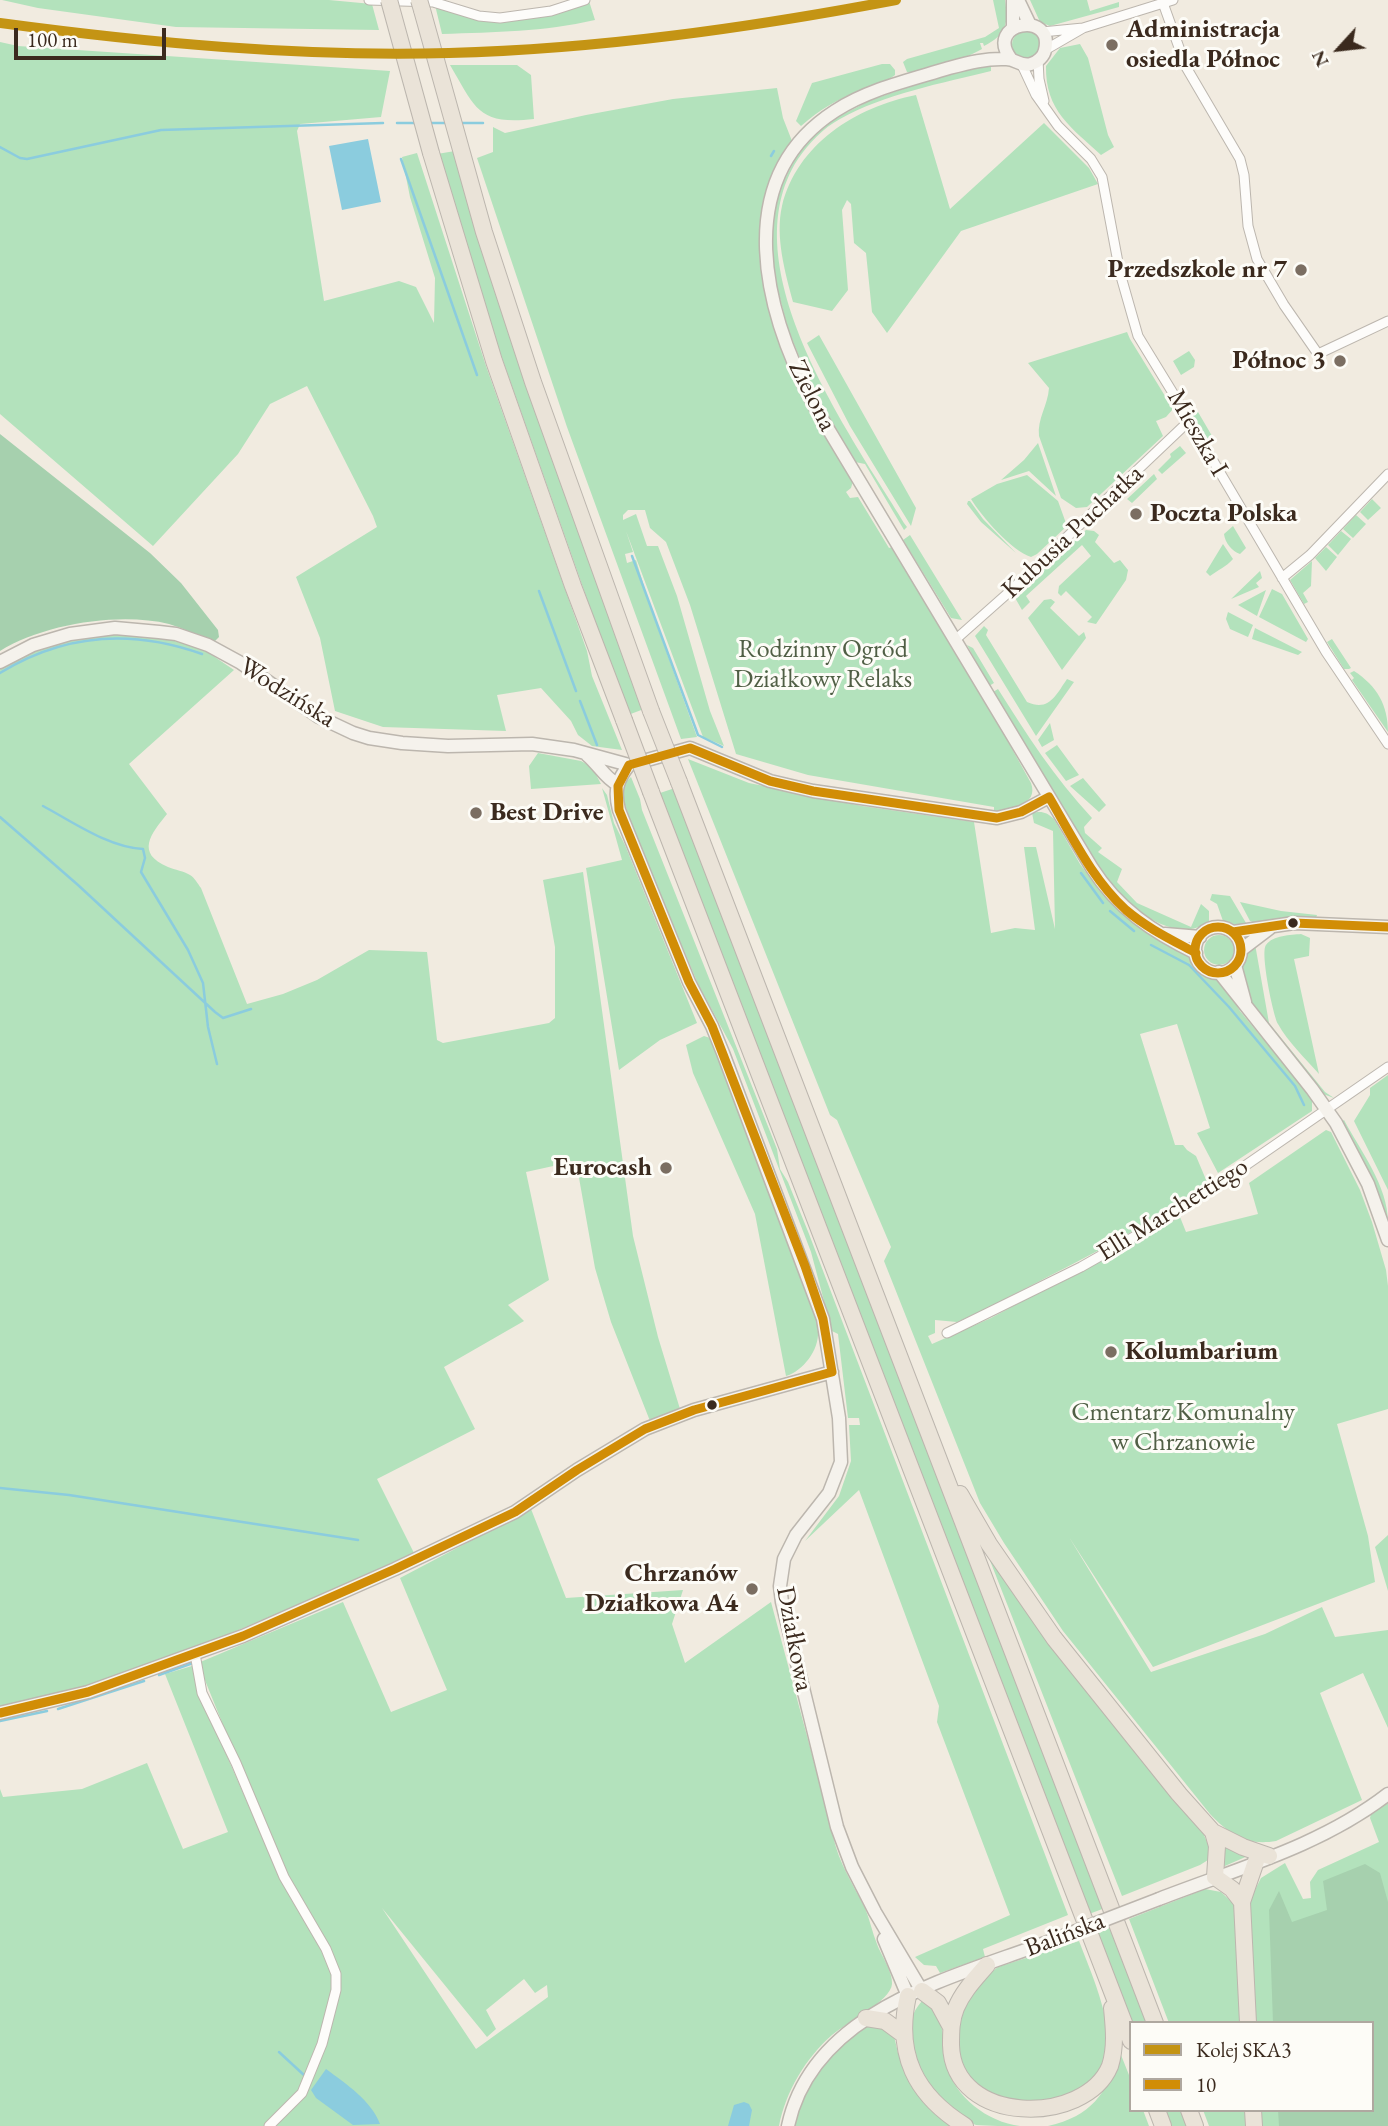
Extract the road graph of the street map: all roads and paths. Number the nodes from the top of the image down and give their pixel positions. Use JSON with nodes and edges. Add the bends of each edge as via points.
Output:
{"nodes":[{"id":1,"x":370,"y":0,"type":"edge"},
{"id":2,"x":389,"y":0,"type":"edge"},
{"id":3,"x":419,"y":0,"type":"edge"},
{"id":4,"x":585,"y":0,"type":"edge"},
{"id":5,"x":1015,"y":0,"type":"edge"},
{"id":6,"x":1173,"y":0,"type":"edge"},
{"id":7,"x":1163,"y":3,"type":"junction"},
{"id":8,"x":1030,"y":25,"type":"junction"},
{"id":9,"x":1013,"y":28,"type":"junction"},
{"id":10,"x":1083,"y":29,"type":"junction"},
{"id":11,"x":1042,"y":32,"type":"junction"},
{"id":12,"x":1006,"y":41,"type":"junction"},
{"id":13,"x":1042,"y":55,"type":"junction"},
{"id":14,"x":972,"y":61,"type":"junction"},
{"id":15,"x":1016,"y":62,"type":"junction"},
{"id":16,"x":1047,"y":109,"type":"junction"},
{"id":17,"x":1388,"y":321,"type":"edge"},
{"id":18,"x":1189,"y":421,"type":"junction"},
{"id":19,"x":1388,"y":474,"type":"edge"},
{"id":20,"x":1282,"y":578,"type":"junction"},
{"id":21,"x":955,"y":640,"type":"junction"},
{"id":22,"x":0,"y":663,"type":"edge"},
{"id":23,"x":1388,"y":744,"type":"edge"},
{"id":24,"x":584,"y":753,"type":"junction"},
{"id":25,"x":629,"y":765,"type":"junction"},
{"id":26,"x":617,"y":784,"type":"junction"},
{"id":27,"x":1049,"y":797,"type":"junction"},
{"id":28,"x":1388,"y":921,"type":"edge"},
{"id":29,"x":1276,"y":925,"type":"junction"},
{"id":30,"x":1368,"y":925,"type":"junction"},
{"id":31,"x":1388,"y":927,"type":"edge"},
{"id":32,"x":1233,"y":932,"type":"junction"},
{"id":33,"x":1161,"y":933,"type":"junction"},
{"id":34,"x":1200,"y":937,"type":"junction"},
{"id":35,"x":1241,"y":950,"type":"junction"},
{"id":36,"x":1196,"y":953,"type":"junction"},
{"id":37,"x":1235,"y":965,"type":"junction"},
{"id":38,"x":1219,"y":972,"type":"junction"},
{"id":39,"x":1247,"y":1009,"type":"junction"},
{"id":40,"x":1388,"y":1067,"type":"edge"},
{"id":41,"x":1327,"y":1109,"type":"junction"},
{"id":42,"x":1388,"y":1240,"type":"edge"},
{"id":43,"x":947,"y":1333,"type":"dead end"},
{"id":44,"x":832,"y":1372,"type":"junction"},
{"id":45,"x":936,"y":1451,"type":"junction"},
{"id":46,"x":195,"y":1654,"type":"junction"},
{"id":47,"x":0,"y":1713,"type":"edge"},
{"id":48,"x":1388,"y":1794,"type":"edge"},
{"id":49,"x":1213,"y":1832,"type":"junction"},
{"id":50,"x":1263,"y":1859,"type":"junction"},
{"id":51,"x":1214,"y":1877,"type":"junction"},
{"id":52,"x":1242,"y":1902,"type":"junction"},
{"id":53,"x":987,"y":1965,"type":"junction"},
{"id":54,"x":1109,"y":1985,"type":"junction"},
{"id":55,"x":915,"y":1994,"type":"junction"},
{"id":56,"x":866,"y":2018,"type":"junction"},
{"id":57,"x":1154,"y":2021,"type":"edge"},
{"id":58,"x":1248,"y":2021,"type":"edge"},
{"id":59,"x":951,"y":2027,"type":"junction"},
{"id":60,"x":904,"y":2035,"type":"junction"},
{"id":61,"x":1129,"y":2036,"type":"edge"},
{"id":62,"x":270,"y":2126,"type":"edge"},
{"id":63,"x":788,"y":2126,"type":"edge"},
{"id":64,"x":965,"y":2126,"type":"edge"}],
"edges":[{"from":1,"to":4,"type":"street","via":[[433,2],[500,18],[551,11]]},
{"from":2,"to":54,"type":"highway","bridge":true,"via":[[502,385],[559,547]]},
{"from":3,"to":45,"type":"highway","bridge":true,"via":[[533,382],[652,711]]},
{"from":5,"to":8,"type":"street"},
{"from":5,"to":9,"type":"street"},
{"from":6,"to":7,"type":"street"},
{"from":7,"to":10,"type":"street"},
{"from":7,"to":17,"type":"street","via":[[1186,67],[1240,159],[1257,259],[1318,354]]},
{"from":8,"to":9,"type":"street"},
{"from":8,"to":11,"type":"street"},
{"from":9,"to":12,"type":"street"},
{"from":10,"to":11,"type":"street"},
{"from":10,"to":13,"type":"street"},
{"from":11,"to":13,"type":"street","via":[[1046,43]]},
{"from":12,"to":14,"type":"street","name":"Zielona"},
{"from":12,"to":15,"type":"street","via":[[1007,52]]},
{"from":13,"to":15,"type":"street","via":[[1031,64]]},
{"from":13,"to":16,"type":"street","name":"Mieszka I","via":[[1039,79]]},
{"from":14,"to":15,"type":"street","name":"Zielona"},
{"from":14,"to":21,"type":"street","name":"Zielona","via":[[868,93],[821,121],[799,143],[782,170],[769,201],[765,236],[776,308],[803,383]]},
{"from":15,"to":16,"type":"street","name":"Mieszka I"},
{"from":16,"to":18,"type":"street","name":"Mieszka I","via":[[1102,177],[1131,320]]},
{"from":18,"to":20,"type":"street","name":"Mieszka I"},
{"from":18,"to":21,"type":"street","name":"Kubusia Puchatka"},
{"from":19,"to":20,"type":"street"},
{"from":20,"to":23,"type":"street","name":"Mieszka I"},
{"from":21,"to":27,"type":"street","name":"Zielona"},
{"from":22,"to":24,"type":"street","name":"Wodzińska","via":[[33,645],[70,634],[115,628],[176,634],[241,663],[319,717],[361,736],[448,746],[532,744]]},
{"from":24,"to":25,"type":"street","name":"Wodzińska"},
{"from":24,"to":26,"type":"street"},
{"from":25,"to":26,"type":"street"},
{"from":25,"to":27,"type":"street","via":[[690,748],[760,777],[813,790],[997,818]]},
{"from":26,"to":44,"type":"street","name":"Działkowa","via":[[622,817],[689,982],[716,1035],[805,1266],[823,1319]]},
{"from":27,"to":33,"type":"street","via":[[1108,891],[1133,916]]},
{"from":28,"to":30,"type":"street"},
{"from":29,"to":30,"type":"street"},
{"from":29,"to":32,"type":"street"},
{"from":29,"to":35,"type":"street"},
{"from":30,"to":31,"type":"street"},
{"from":32,"to":34,"type":"street","via":[[1216,927]]},
{"from":32,"to":35,"type":"street"},
{"from":33,"to":34,"type":"street"},
{"from":33,"to":36,"type":"street"},
{"from":34,"to":36,"type":"street"},
{"from":35,"to":37,"type":"street"},
{"from":36,"to":38,"type":"street","via":[[1204,967]]},
{"from":37,"to":38,"type":"street"},
{"from":37,"to":39,"type":"street"},
{"from":38,"to":39,"type":"street"},
{"from":39,"to":41,"type":"street"},
{"from":40,"to":41,"type":"street","name":"Elli Marchettiego"},
{"from":41,"to":42,"type":"street","via":[[1365,1178]]},
{"from":41,"to":43,"type":"street","name":"Elli Marchettiego","via":[[1181,1210],[1033,1292]]},
{"from":44,"to":46,"type":"street","via":[[706,1406],[645,1429],[515,1512],[298,1613]]},
{"from":44,"to":55,"type":"street","name":"Działkowa","via":[[841,1462],[829,1493],[796,1535],[784,1559],[779,1586],[837,1827]]},
{"from":45,"to":49,"type":"highway","via":[[989,1544],[1046,1627]]},
{"from":45,"to":57,"type":"highway"},
{"from":46,"to":47,"type":"street","via":[[88,1692]]},
{"from":46,"to":62,"type":"street","via":[[202,1693],[284,1877],[336,1974],[322,2044],[302,2093]]},
{"from":48,"to":50,"type":"street","name":"Balińska","via":[[1339,1826]]},
{"from":49,"to":50,"type":"highway"},
{"from":49,"to":51,"type":"highway","via":[[1217,1846]]},
{"from":50,"to":51,"type":"street","name":"Balińska"},
{"from":50,"to":52,"type":"highway"},
{"from":51,"to":52,"type":"highway"},
{"from":51,"to":53,"type":"street","name":"Balińska","bridge":true},
{"from":52,"to":58,"type":"highway"},
{"from":53,"to":55,"type":"street","name":"Balińska"},
{"from":53,"to":59,"type":"highway","via":[[955,2009]]},
{"from":54,"to":59,"type":"highway","via":[[1115,2041],[1104,2081],[1080,2106],[1047,2121],[997,2113],[969,2090],[956,2069]]},
{"from":54,"to":61,"type":"highway"},
{"from":55,"to":56,"type":"street","name":"Balińska"},
{"from":55,"to":59,"type":"highway","via":[[938,2003]]},
{"from":55,"to":60,"type":"highway","via":[[904,2016]]},
{"from":56,"to":60,"type":"highway","via":[[886,2021]]},
{"from":56,"to":63,"type":"street","name":"Balińska","via":[[836,2041],[811,2069],[792,2105]]},
{"from":60,"to":64,"type":"highway","via":[[909,2064],[925,2092]]}]}
